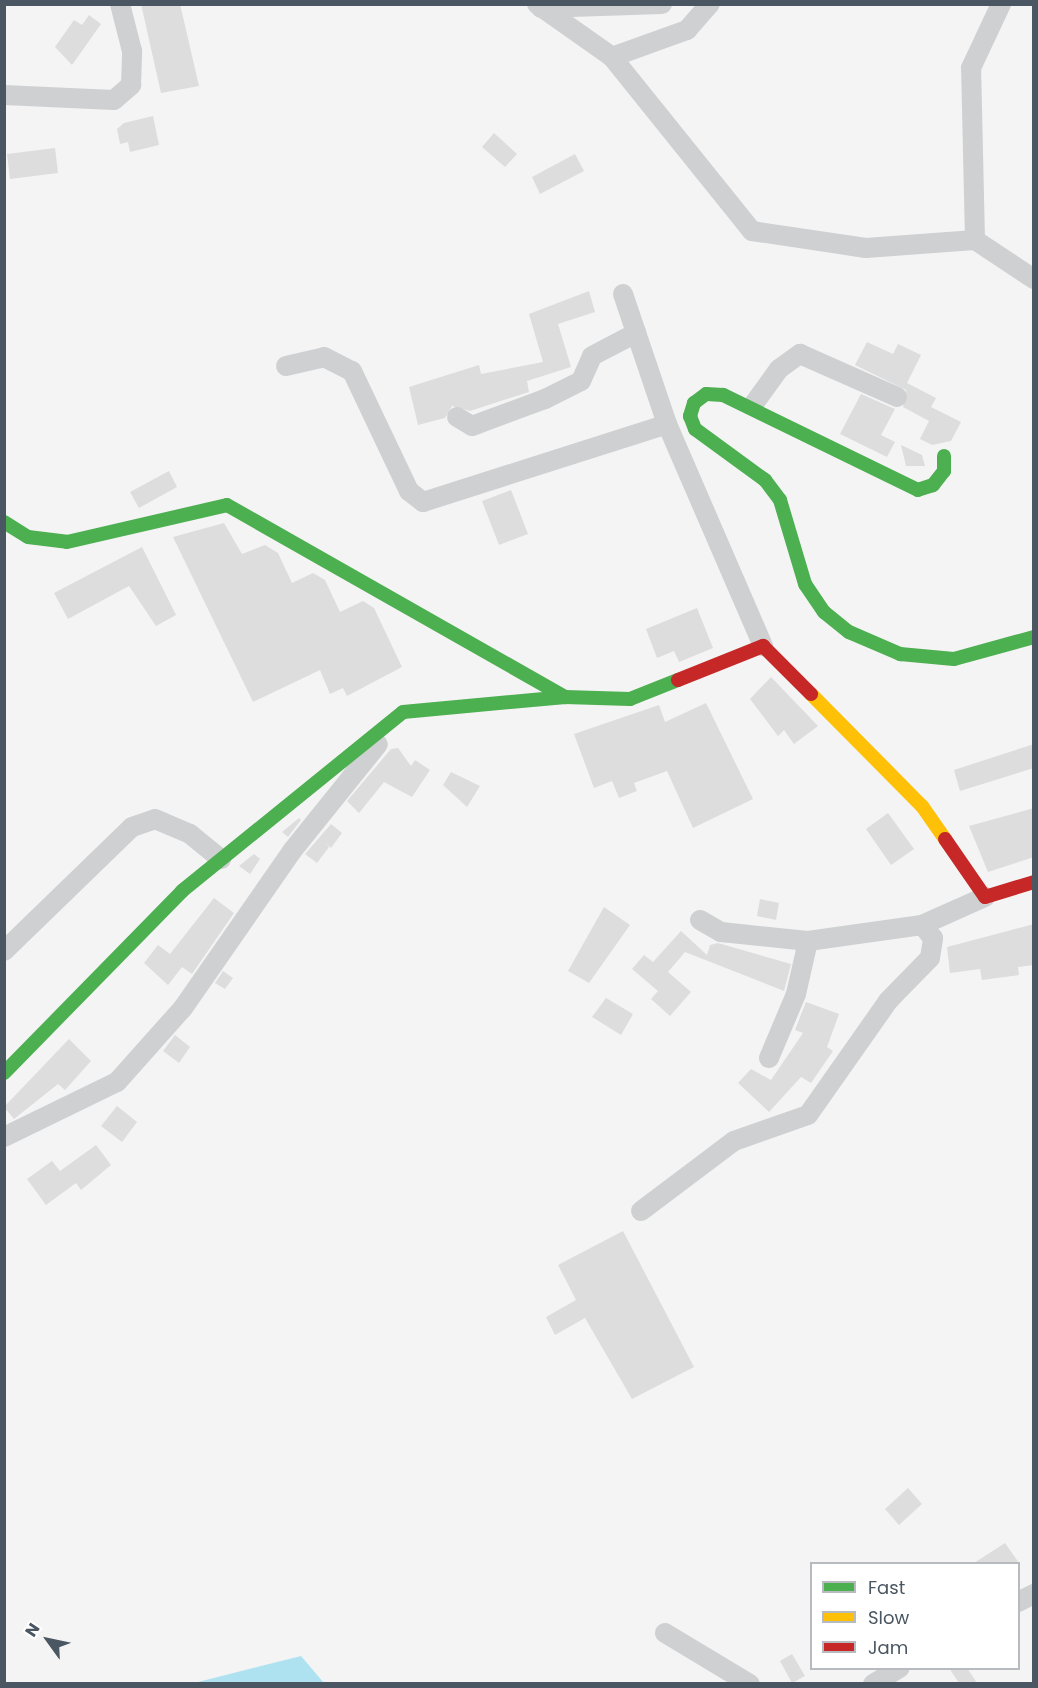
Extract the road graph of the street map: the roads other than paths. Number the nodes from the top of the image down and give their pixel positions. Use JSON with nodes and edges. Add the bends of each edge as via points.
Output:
{"nodes":[{"id":1,"x":120,"y":4,"type":"edge"},
{"id":2,"x":662,"y":4,"type":"edge"},
{"id":3,"x":710,"y":4,"type":"edge"},
{"id":4,"x":1001,"y":4,"type":"edge"},
{"id":5,"x":539,"y":6,"type":"edge"},
{"id":6,"x":612,"y":57,"type":"junction"},
{"id":7,"x":4,"y":94,"type":"edge"},
{"id":8,"x":975,"y":240,"type":"junction"},
{"id":9,"x":1034,"y":279,"type":"edge"},
{"id":10,"x":623,"y":294,"type":"dead end"},
{"id":11,"x":636,"y":333,"type":"junction"},
{"id":12,"x":286,"y":366,"type":"dead end"},
{"id":13,"x":897,"y":397,"type":"dead end"},
{"id":14,"x":753,"y":405,"type":"junction"},
{"id":15,"x":458,"y":417,"type":"dead end"},
{"id":16,"x":667,"y":424,"type":"junction"},
{"id":17,"x":944,"y":456,"type":"dead end"},
{"id":18,"x":4,"y":522,"type":"edge"},
{"id":19,"x":1034,"y":637,"type":"edge"},
{"id":20,"x":763,"y":646,"type":"junction"},
{"id":21,"x":565,"y":698,"type":"junction"},
{"id":22,"x":403,"y":712,"type":"junction"},
{"id":23,"x":221,"y":859,"type":"junction"},
{"id":24,"x":1034,"y":882,"type":"edge"},
{"id":25,"x":985,"y":897,"type":"junction"},
{"id":26,"x":700,"y":920,"type":"dead end"},
{"id":27,"x":922,"y":925,"type":"junction"},
{"id":28,"x":808,"y":941,"type":"junction"},
{"id":29,"x":4,"y":951,"type":"edge"},
{"id":30,"x":768,"y":1059,"type":"dead end"},
{"id":31,"x":4,"y":1073,"type":"edge"},
{"id":32,"x":4,"y":1137,"type":"edge"},
{"id":33,"x":641,"y":1211,"type":"dead end"},
{"id":34,"x":1034,"y":1594,"type":"edge"},
{"id":35,"x":1020,"y":1601,"type":"edge"},
{"id":36,"x":665,"y":1633,"type":"dead end"},
{"id":37,"x":896,"y":1670,"type":"edge"},
{"id":38,"x":750,"y":1683,"type":"edge"},
{"id":39,"x":873,"y":1683,"type":"edge"}],
"edges":[{"from":1,"to":7,"type":"street","via":[[132,51],[131,85],[114,100]]},
{"from":2,"to":5,"type":"street"},
{"from":3,"to":6,"type":"street","via":[[687,30]]},
{"from":4,"to":8,"type":"street","via":[[971,68]]},
{"from":5,"to":6,"type":"street"},
{"from":6,"to":8,"type":"street","via":[[752,231],[866,248]]},
{"from":8,"to":9,"type":"street"},
{"from":10,"to":11,"type":"street"},
{"from":11,"to":15,"type":"street","via":[[592,356],[581,381],[545,399],[472,426]]},
{"from":11,"to":16,"type":"street"},
{"from":12,"to":16,"type":"street","via":[[324,357],[352,371],[410,491],[423,502]]},
{"from":13,"to":14,"type":"street","via":[[800,354],[779,369]]},
{"from":14,"to":17,"type":"street","via":[[905,487],[933,485],[944,471]]},
{"from":14,"to":19,"type":"street","via":[[706,394],[694,403],[690,416],[695,429],[765,480],[780,500],[805,584],[825,612],[849,632],[900,654],[954,659]]},
{"from":16,"to":20,"type":"street"},
{"from":18,"to":21,"type":"street","via":[[28,537],[67,542],[227,505]]},
{"from":20,"to":21,"type":"street","via":[[630,699]]},
{"from":20,"to":25,"type":"street","via":[[922,806]]},
{"from":21,"to":22,"type":"street"},
{"from":22,"to":23,"type":"street"},
{"from":22,"to":32,"type":"street","via":[[292,851],[183,1008],[117,1082]]},
{"from":23,"to":29,"type":"street","via":[[190,834],[155,819],[132,827]]},
{"from":23,"to":31,"type":"street","via":[[182,891]]},
{"from":24,"to":25,"type":"street"},
{"from":25,"to":27,"type":"street"},
{"from":26,"to":28,"type":"street","via":[[721,932]]},
{"from":27,"to":28,"type":"street"},
{"from":27,"to":33,"type":"street","via":[[933,938],[930,958],[888,1001],[808,1115],[734,1141]]},
{"from":28,"to":30,"type":"street","via":[[796,994]]},
{"from":34,"to":35,"type":"street"},
{"from":36,"to":38,"type":"street"},
{"from":37,"to":39,"type":"street"}]}
